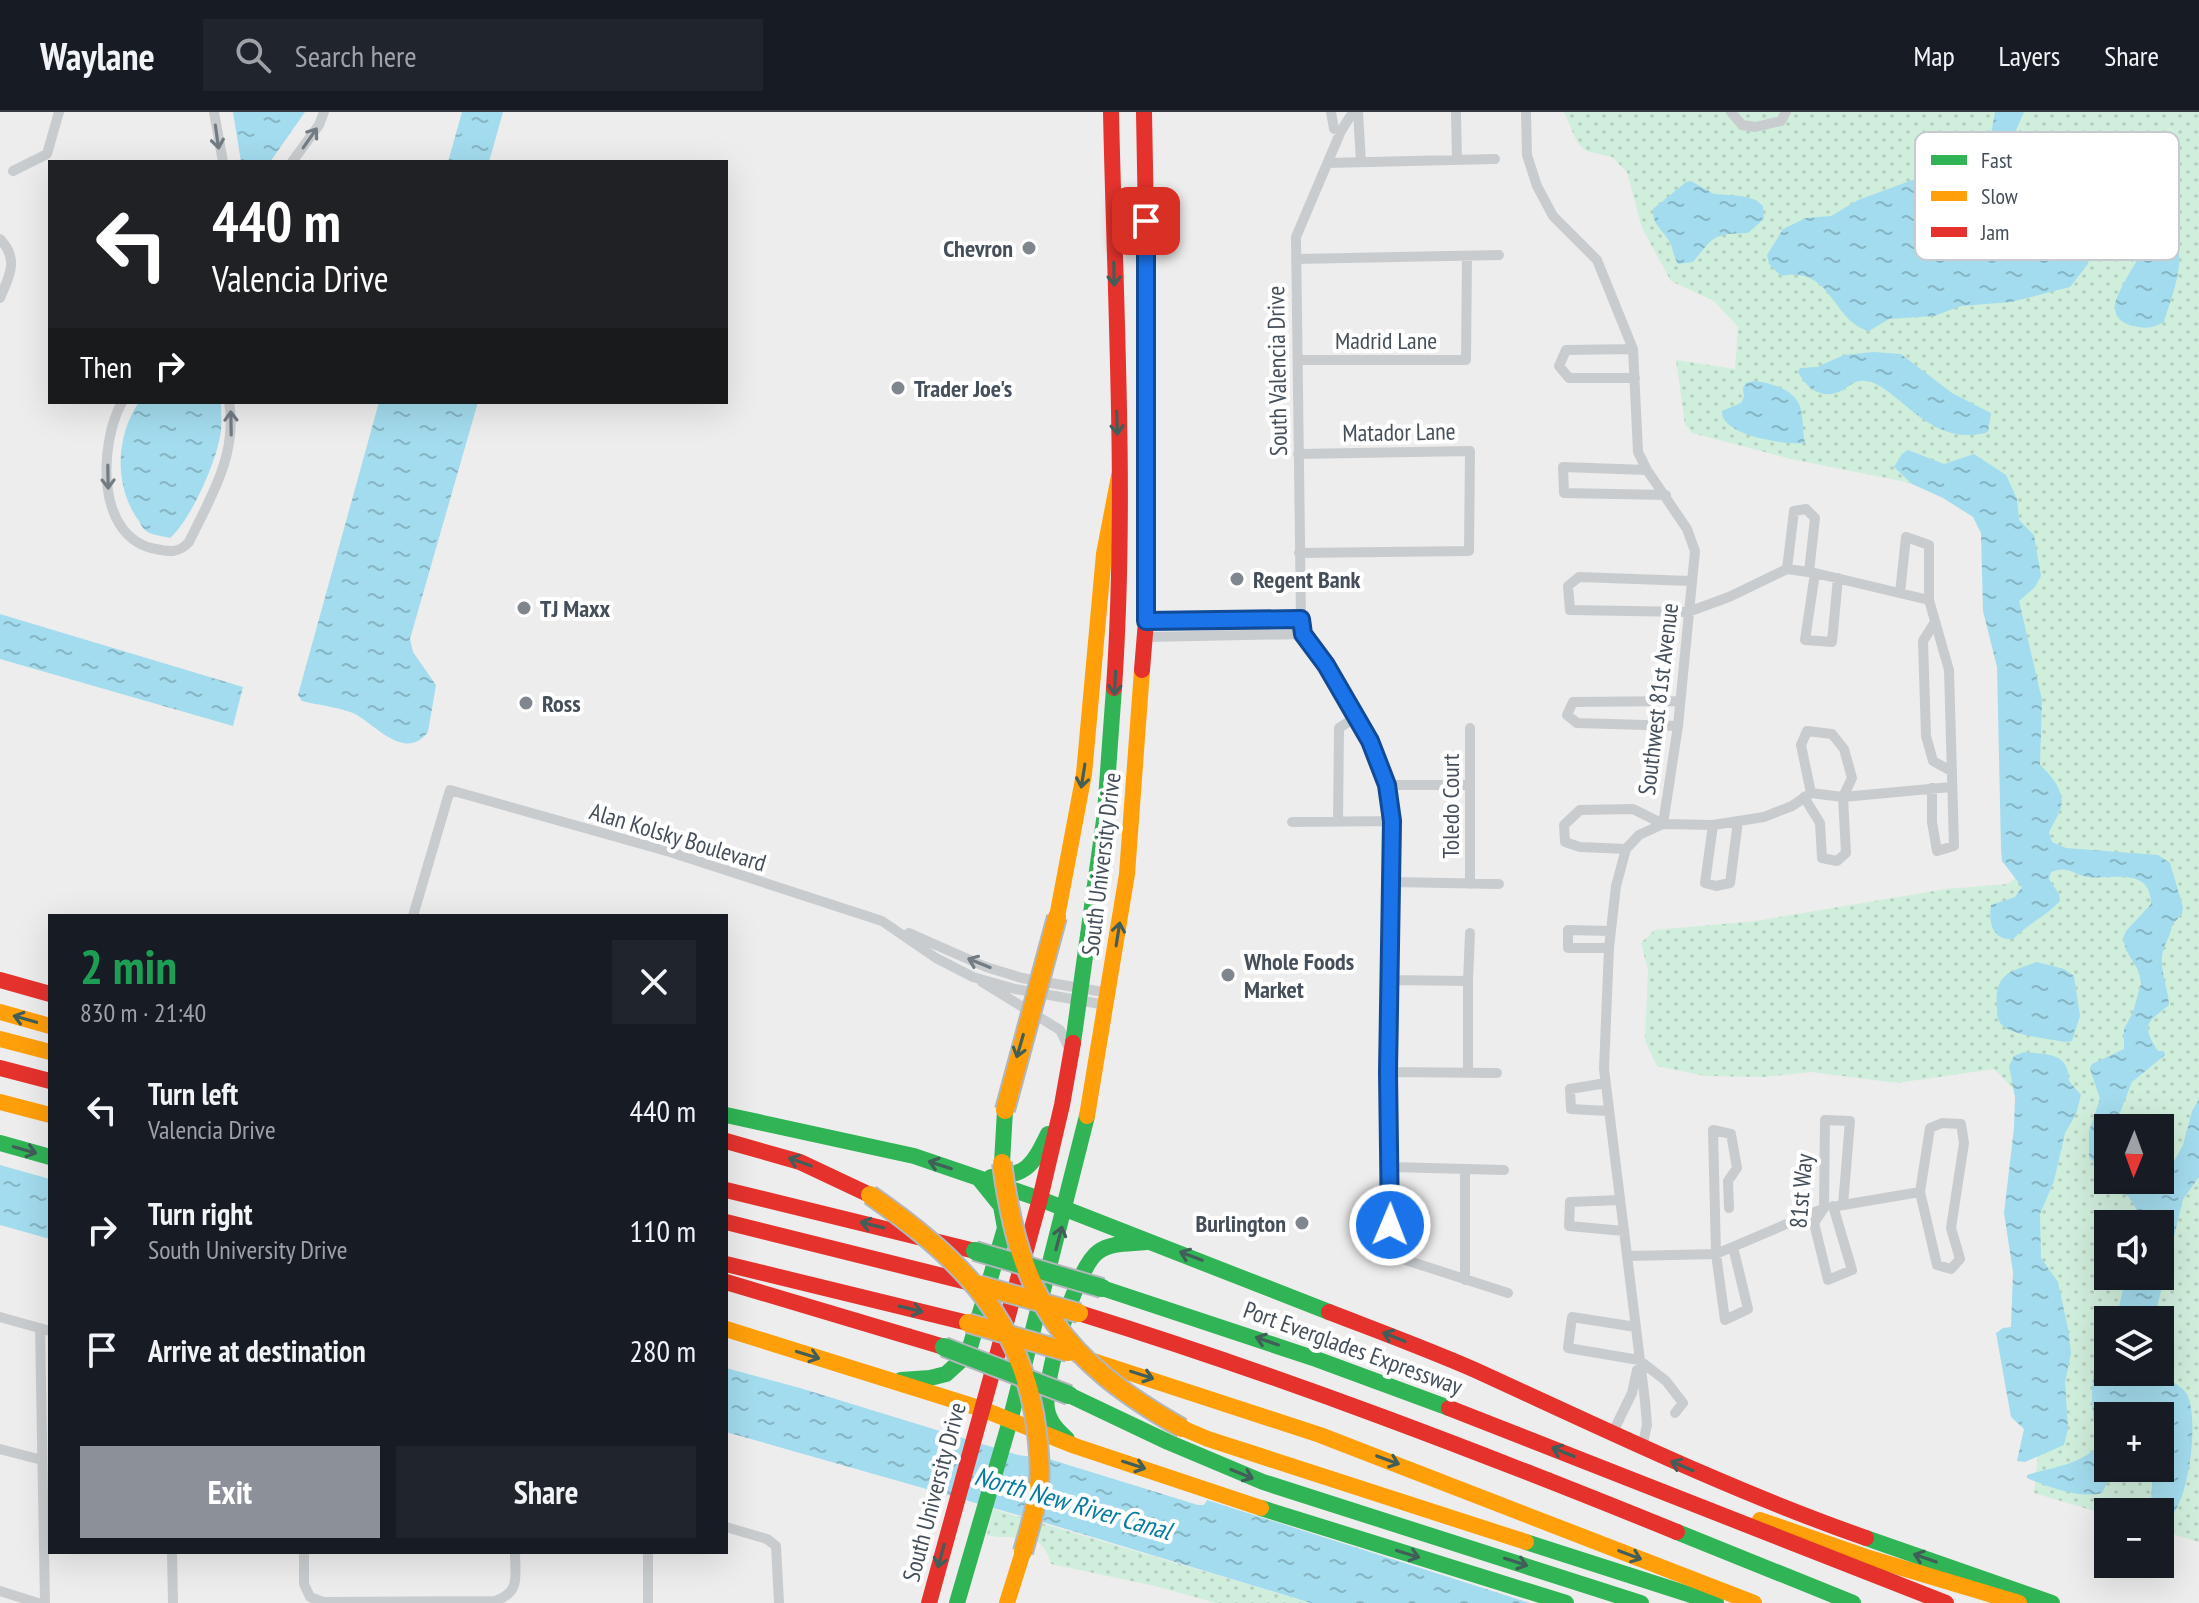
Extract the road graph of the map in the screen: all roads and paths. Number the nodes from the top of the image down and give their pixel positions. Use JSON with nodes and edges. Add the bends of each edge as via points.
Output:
{"nodes":[{"id":1,"x":59,"y":112,"type":"edge"},
{"id":2,"x":214,"y":112,"type":"edge"},
{"id":3,"x":324,"y":112,"type":"edge"},
{"id":4,"x":1111,"y":112,"type":"edge"},
{"id":5,"x":1144,"y":112,"type":"edge"},
{"id":6,"x":1331,"y":112,"type":"edge"},
{"id":7,"x":1356,"y":112,"type":"edge"},
{"id":8,"x":1456,"y":112,"type":"edge"},
{"id":9,"x":1526,"y":112,"type":"edge"},
{"id":10,"x":1731,"y":112,"type":"edge"},
{"id":11,"x":1786,"y":112,"type":"edge"},
{"id":12,"x":1341,"y":131,"type":"junction"},
{"id":13,"x":1495,"y":159,"type":"dead end"},
{"id":14,"x":223,"y":160,"type":"edge"},
{"id":15,"x":293,"y":160,"type":"edge"},
{"id":16,"x":1457,"y":160,"type":"junction"},
{"id":17,"x":1361,"y":162,"type":"junction"},
{"id":18,"x":1328,"y":163,"type":"junction"},
{"id":19,"x":13,"y":171,"type":"dead end"},
{"id":20,"x":0,"y":239,"type":"edge"},
{"id":21,"x":1499,"y":255,"type":"dead end"},
{"id":22,"x":1467,"y":256,"type":"junction"},
{"id":23,"x":1296,"y":259,"type":"junction"},
{"id":24,"x":0,"y":298,"type":"edge"},
{"id":25,"x":1633,"y":349,"type":"junction"},
{"id":26,"x":1299,"y":360,"type":"junction"},
{"id":27,"x":1635,"y":378,"type":"junction"},
{"id":28,"x":121,"y":404,"type":"edge"},
{"id":29,"x":229,"y":404,"type":"edge"},
{"id":30,"x":1298,"y":454,"type":"junction"},
{"id":31,"x":1647,"y":470,"type":"junction"},
{"id":32,"x":1119,"y":476,"type":"junction"},
{"id":33,"x":1666,"y":495,"type":"junction"},
{"id":34,"x":1299,"y":553,"type":"junction"},
{"id":35,"x":1787,"y":569,"type":"junction"},
{"id":36,"x":1812,"y":572,"type":"junction"},
{"id":37,"x":1838,"y":578,"type":"junction"},
{"id":38,"x":1691,"y":581,"type":"junction"},
{"id":39,"x":1900,"y":593,"type":"junction"},
{"id":40,"x":1929,"y":600,"type":"junction"},
{"id":41,"x":1688,"y":612,"type":"junction"},
{"id":42,"x":1301,"y":619,"type":"junction"},
{"id":43,"x":1935,"y":622,"type":"junction"},
{"id":44,"x":1145,"y":629,"type":"junction"},
{"id":45,"x":1303,"y":634,"type":"junction"},
{"id":46,"x":1680,"y":701,"type":"junction"},
{"id":47,"x":1356,"y":717,"type":"junction"},
{"id":48,"x":1678,"y":726,"type":"junction"},
{"id":49,"x":1470,"y":728,"type":"dead end"},
{"id":50,"x":1951,"y":771,"type":"junction"},
{"id":51,"x":1387,"y":785,"type":"junction"},
{"id":52,"x":1470,"y":785,"type":"junction"},
{"id":53,"x":1951,"y":787,"type":"junction"},
{"id":54,"x":1932,"y":788,"type":"junction"},
{"id":55,"x":1808,"y":795,"type":"junction"},
{"id":56,"x":1843,"y":797,"type":"junction"},
{"id":57,"x":1392,"y":821,"type":"junction"},
{"id":58,"x":1738,"y":821,"type":"junction"},
{"id":59,"x":1292,"y":822,"type":"dead end"},
{"id":60,"x":1338,"y":822,"type":"junction"},
{"id":61,"x":1663,"y":824,"type":"junction"},
{"id":62,"x":1713,"y":825,"type":"junction"},
{"id":63,"x":1626,"y":849,"type":"junction"},
{"id":64,"x":1392,"y":882,"type":"junction"},
{"id":65,"x":1470,"y":884,"type":"junction"},
{"id":66,"x":1499,"y":884,"type":"dead end"},
{"id":67,"x":414,"y":914,"type":"edge"},
{"id":68,"x":893,"y":927,"type":"junction"},
{"id":69,"x":1611,"y":931,"type":"junction"},
{"id":70,"x":1470,"y":933,"type":"dead end"},
{"id":71,"x":1609,"y":948,"type":"junction"},
{"id":72,"x":973,"y":977,"type":"junction"},
{"id":73,"x":0,"y":980,"type":"edge"},
{"id":74,"x":1390,"y":980,"type":"junction"},
{"id":75,"x":1468,"y":981,"type":"junction"},
{"id":76,"x":48,"y":993,"type":"edge"},
{"id":77,"x":1081,"y":995,"type":"junction"},
{"id":78,"x":1108,"y":999,"type":"junction"},
{"id":79,"x":0,"y":1012,"type":"edge"},
{"id":80,"x":48,"y":1025,"type":"edge"},
{"id":81,"x":0,"y":1039,"type":"edge"},
{"id":82,"x":48,"y":1051,"type":"edge"},
{"id":83,"x":1071,"y":1053,"type":"junction"},
{"id":84,"x":0,"y":1068,"type":"edge"},
{"id":85,"x":1388,"y":1072,"type":"junction"},
{"id":86,"x":1468,"y":1073,"type":"junction"},
{"id":87,"x":1497,"y":1073,"type":"dead end"},
{"id":88,"x":48,"y":1080,"type":"edge"},
{"id":89,"x":1606,"y":1083,"type":"junction"},
{"id":90,"x":0,"y":1102,"type":"edge"},
{"id":91,"x":1062,"y":1105,"type":"junction"},
{"id":92,"x":1608,"y":1111,"type":"junction"},
{"id":93,"x":48,"y":1114,"type":"edge"},
{"id":94,"x":728,"y":1115,"type":"edge"},
{"id":95,"x":728,"y":1141,"type":"edge"},
{"id":96,"x":0,"y":1143,"type":"edge"},
{"id":97,"x":48,"y":1156,"type":"edge"},
{"id":98,"x":1391,"y":1167,"type":"junction"},
{"id":99,"x":1465,"y":1170,"type":"junction"},
{"id":100,"x":1504,"y":1170,"type":"dead end"},
{"id":101,"x":977,"y":1177,"type":"junction"},
{"id":102,"x":728,"y":1190,"type":"edge"},
{"id":103,"x":1920,"y":1192,"type":"junction"},
{"id":104,"x":1040,"y":1199,"type":"junction"},
{"id":105,"x":1620,"y":1200,"type":"junction"},
{"id":106,"x":1833,"y":1206,"type":"junction"},
{"id":107,"x":1729,"y":1208,"type":"dead end"},
{"id":108,"x":1066,"y":1209,"type":"junction"},
{"id":109,"x":728,"y":1222,"type":"edge"},
{"id":110,"x":1624,"y":1231,"type":"junction"},
{"id":111,"x":1151,"y":1241,"type":"junction"},
{"id":112,"x":1733,"y":1247,"type":"junction"},
{"id":113,"x":1716,"y":1254,"type":"junction"},
{"id":114,"x":1629,"y":1256,"type":"junction"},
{"id":115,"x":728,"y":1264,"type":"edge"},
{"id":116,"x":1465,"y":1280,"type":"junction"},
{"id":117,"x":728,"y":1283,"type":"edge"},
{"id":118,"x":1508,"y":1293,"type":"dead end"},
{"id":119,"x":0,"y":1317,"type":"edge"},
{"id":120,"x":1636,"y":1327,"type":"junction"},
{"id":121,"x":45,"y":1330,"type":"edge"},
{"id":122,"x":728,"y":1330,"type":"edge"},
{"id":123,"x":1639,"y":1360,"type":"junction"},
{"id":124,"x":891,"y":1381,"type":"junction"},
{"id":125,"x":982,"y":1409,"type":"junction"},
{"id":126,"x":1675,"y":1413,"type":"dead end"},
{"id":127,"x":1010,"y":1421,"type":"junction"},
{"id":128,"x":1612,"y":1434,"type":"junction"},
{"id":129,"x":1075,"y":1446,"type":"junction"},
{"id":130,"x":1642,"y":1448,"type":"junction"},
{"id":131,"x":0,"y":1449,"type":"edge"},
{"id":132,"x":42,"y":1460,"type":"junction"},
{"id":133,"x":1635,"y":1481,"type":"junction"},
{"id":134,"x":728,"y":1528,"type":"edge"},
{"id":135,"x":172,"y":1554,"type":"edge"},
{"id":136,"x":304,"y":1554,"type":"edge"},
{"id":137,"x":515,"y":1554,"type":"edge"},
{"id":138,"x":648,"y":1554,"type":"edge"},
{"id":139,"x":0,"y":1591,"type":"edge"},
{"id":140,"x":38,"y":1603,"type":"edge"},
{"id":141,"x":45,"y":1603,"type":"edge"},
{"id":142,"x":173,"y":1603,"type":"edge"},
{"id":143,"x":648,"y":1603,"type":"edge"},
{"id":144,"x":779,"y":1603,"type":"edge"},
{"id":145,"x":929,"y":1603,"type":"edge"},
{"id":146,"x":957,"y":1603,"type":"edge"},
{"id":147,"x":1007,"y":1603,"type":"edge"},
{"id":148,"x":1566,"y":1603,"type":"edge"},
{"id":149,"x":1641,"y":1603,"type":"edge"},
{"id":150,"x":1716,"y":1603,"type":"edge"},
{"id":151,"x":1754,"y":1603,"type":"edge"},
{"id":152,"x":1853,"y":1603,"type":"edge"},
{"id":153,"x":1946,"y":1603,"type":"edge"},
{"id":154,"x":2019,"y":1603,"type":"edge"},
{"id":155,"x":2052,"y":1603,"type":"edge"}],
"edges":[{"from":1,"to":19,"type":"street","via":[[47,154]]},
{"from":2,"to":14,"type":"street","one_way":true},
{"from":15,"to":3,"type":"street","one_way":true},
{"from":4,"to":32,"type":"main road","name":"South University Drive","one_way":true},
{"from":5,"to":44,"type":"main road","name":"South University Drive"},
{"from":6,"to":12,"type":"street","via":[[1331,124]]},
{"from":7,"to":12,"type":"street","name":"South Valencia Drive"},
{"from":7,"to":17,"type":"street"},
{"from":8,"to":16,"type":"street"},
{"from":9,"to":25,"type":"street","name":"Southwest 81st Avenue","via":[[1527,155],[1537,186],[1553,216],[1597,260]]},
{"from":10,"to":11,"type":"street","via":[[1742,125],[1755,127],[1781,121]]},
{"from":12,"to":18,"type":"street","name":"South Valencia Drive"},
{"from":13,"to":16,"type":"street"},
{"from":16,"to":17,"type":"street"},
{"from":17,"to":18,"type":"street"},
{"from":18,"to":23,"type":"street","name":"South Valencia Drive","via":[[1300,224]]},
{"from":20,"to":24,"type":"street","via":[[10,249],[11,273]]},
{"from":21,"to":22,"type":"street"},
{"from":22,"to":23,"type":"street"},
{"from":22,"to":26,"type":"street","name":"Madrid Lane","via":[[1466,360]]},
{"from":23,"to":26,"type":"street","name":"South Valencia Drive"},
{"from":25,"to":27,"type":"street","name":"Southwest 81st Avenue"},
{"from":25,"to":27,"type":"street","via":[[1566,350],[1559,366],[1569,378]]},
{"from":26,"to":30,"type":"street","name":"South Valencia Drive"},
{"from":27,"to":31,"type":"street","name":"Southwest 81st Avenue","via":[[1638,452]]},
{"from":28,"to":29,"type":"street","one_way":true,"via":[[108,442],[106,484],[113,515],[127,536],[149,548],[173,552],[189,542],[222,473],[233,427]]},
{"from":30,"to":34,"type":"street","name":"South Valencia Drive"},
{"from":30,"to":34,"type":"street","name":"Matador Lane","via":[[1470,451],[1469,551]]},
{"from":31,"to":33,"type":"street","name":"Southwest 81st Avenue"},
{"from":31,"to":33,"type":"street","via":[[1563,467],[1564,493]]},
{"from":32,"to":77,"type":"main road","name":"South University Drive","one_way":true,"via":[[1111,755]]},
{"from":32,"to":150,"type":"main road","one_way":true,"bridge":true,"via":[[1104,554],[1084,774],[1057,917],[1005,1110],[1005,1206],[1024,1269],[1057,1329],[1084,1360],[1117,1389],[1182,1428]]},
{"from":33,"to":38,"type":"street","name":"Southwest 81st Avenue","via":[[1694,544]]},
{"from":34,"to":42,"type":"street","name":"South Valencia Drive"},
{"from":35,"to":36,"type":"street"},
{"from":35,"to":36,"type":"street","via":[[1794,511],[1806,509],[1815,518]]},
{"from":35,"to":41,"type":"street"},
{"from":36,"to":37,"type":"street"},
{"from":36,"to":37,"type":"street","via":[[1805,640],[1832,642]]},
{"from":37,"to":39,"type":"street"},
{"from":38,"to":41,"type":"street","name":"Southwest 81st Avenue"},
{"from":38,"to":41,"type":"street","via":[[1579,577],[1568,586],[1570,610]]},
{"from":39,"to":40,"type":"street"},
{"from":39,"to":40,"type":"street","via":[[1906,537],[1929,545]]},
{"from":40,"to":43,"type":"street"},
{"from":41,"to":46,"type":"street","name":"Southwest 81st Avenue"},
{"from":42,"to":44,"type":"street"},
{"from":42,"to":45,"type":"street","name":"South Valencia Drive"},
{"from":43,"to":50,"type":"street","via":[[1949,670]]},
{"from":43,"to":50,"type":"street","via":[[1923,641],[1926,736],[1933,761]]},
{"from":44,"to":45,"type":"street"},
{"from":78,"to":44,"type":"main road","name":"South University Drive","one_way":true,"via":[[1131,839]]},
{"from":45,"to":47,"type":"street"},
{"from":46,"to":48,"type":"street","name":"Southwest 81st Avenue"},
{"from":46,"to":48,"type":"street","via":[[1573,702],[1567,715],[1577,723]]},
{"from":47,"to":51,"type":"street"},
{"from":47,"to":60,"type":"street","via":[[1339,728]]},
{"from":48,"to":61,"type":"street","name":"Southwest 81st Avenue"},
{"from":49,"to":52,"type":"street","name":"Toledo Court"},
{"from":50,"to":53,"type":"street"},
{"from":51,"to":52,"type":"street"},
{"from":51,"to":57,"type":"street"},
{"from":52,"to":65,"type":"street","name":"Toledo Court"},
{"from":53,"to":54,"type":"street"},
{"from":53,"to":54,"type":"street","via":[[1954,846],[1937,851]]},
{"from":54,"to":56,"type":"street"},
{"from":55,"to":56,"type":"street"},
{"from":55,"to":56,"type":"street","via":[[1820,823],[1822,858],[1837,861],[1846,853]]},
{"from":55,"to":56,"type":"street","via":[[1801,745],[1807,731],[1832,734],[1844,749],[1852,778]]},
{"from":55,"to":58,"type":"street","via":[[1764,817]]},
{"from":57,"to":60,"type":"street"},
{"from":57,"to":64,"type":"street"},
{"from":58,"to":62,"type":"street"},
{"from":58,"to":62,"type":"street","via":[[1730,883],[1716,886],[1705,883]]},
{"from":59,"to":60,"type":"street"},
{"from":61,"to":62,"type":"street"},
{"from":61,"to":63,"type":"street","name":"Southwest 81st Avenue","via":[[1639,835]]},
{"from":61,"to":63,"type":"street","via":[[1633,809],[1580,810],[1564,825],[1565,842]]},
{"from":63,"to":69,"type":"street"},
{"from":64,"to":65,"type":"street","name":"Toledo Court"},
{"from":64,"to":74,"type":"street"},
{"from":65,"to":66,"type":"street","name":"Toledo Court"},
{"from":67,"to":68,"type":"street","name":"Alan Kolsky Boulevard","via":[[450,790],[670,852]]},
{"from":68,"to":72,"type":"street","name":"Alan Kolsky Boulevard"},
{"from":77,"to":68,"type":"street","name":"Alan Kolsky Boulevard","one_way":true,"via":[[986,967]]},
{"from":69,"to":71,"type":"street"},
{"from":69,"to":71,"type":"street","via":[[1568,930],[1568,948]]},
{"from":70,"to":75,"type":"street"},
{"from":71,"to":89,"type":"street"},
{"from":72,"to":77,"type":"street","name":"Alan Kolsky Boulevard"},
{"from":72,"to":83,"type":"street","via":[[1060,1030]]},
{"from":73,"to":76,"type":"main road"},
{"from":74,"to":75,"type":"street"},
{"from":74,"to":85,"type":"street"},
{"from":75,"to":86,"type":"street"},
{"from":77,"to":78,"type":"street","name":"Alan Kolsky Boulevard"},
{"from":77,"to":83,"type":"main road","name":"South University Drive"},
{"from":78,"to":108,"type":"main road","name":"South University Drive"},
{"from":80,"to":79,"type":"main road","one_way":true},
{"from":81,"to":82,"type":"main road"},
{"from":83,"to":91,"type":"main road","name":"South University Drive"},
{"from":84,"to":88,"type":"main road"},
{"from":85,"to":86,"type":"street"},
{"from":85,"to":98,"type":"street"},
{"from":86,"to":87,"type":"street"},
{"from":89,"to":92,"type":"street"},
{"from":89,"to":92,"type":"street","via":[[1570,1089],[1571,1109]]},
{"from":90,"to":93,"type":"main road"},
{"from":91,"to":101,"type":"main road","via":[[1027,1170],[1008,1177]]},
{"from":91,"to":104,"type":"main road","name":"South University Drive"},
{"from":92,"to":105,"type":"street"},
{"from":101,"to":94,"type":"main road","one_way":true,"via":[[914,1156]]},
{"from":147,"to":95,"type":"main road","one_way":true,"bridge":true,"via":[[1038,1497],[1039,1450],[1028,1376],[996,1309],[934,1241],[870,1195],[809,1165]]},
{"from":96,"to":97,"type":"main road","one_way":true},
{"from":98,"to":99,"type":"street"},
{"from":98,"to":116,"type":"street","via":[[1390,1255]]},
{"from":99,"to":100,"type":"street"},
{"from":99,"to":116,"type":"street"},
{"from":101,"to":104,"type":"main road"},
{"from":101,"to":124,"type":"main road","via":[[996,1196],[1005,1228],[968,1354],[945,1376]]},
{"from":133,"to":102,"type":"main road","name":"Port Everglades Expressway","one_way":true,"bridge":true,"via":[[1341,1367],[1186,1314],[975,1251]]},
{"from":103,"to":103,"type":"street","via":[[1930,1128],[1961,1124],[1964,1143],[1951,1228],[1960,1259],[1951,1269],[1937,1265]]},
{"from":103,"to":106,"type":"street"},
{"from":104,"to":108,"type":"main road"},
{"from":104,"to":125,"type":"main road","name":"South University Drive"},
{"from":105,"to":110,"type":"street"},
{"from":105,"to":110,"type":"street","via":[[1570,1202],[1569,1226]]},
{"from":106,"to":106,"type":"street","name":"81st Way","via":[[1852,1270],[1828,1280],[1814,1223]]},
{"from":106,"to":106,"type":"street","name":"81st Way","via":[[1825,1120],[1850,1121]]},
{"from":106,"to":112,"type":"street"},
{"from":107,"to":113,"type":"street","via":[[1728,1181],[1737,1168],[1731,1134],[1713,1130]]},
{"from":108,"to":111,"type":"main road"},
{"from":127,"to":108,"type":"main road","name":"South University Drive","one_way":true},
{"from":109,"to":152,"type":"main road","bridge":true,"via":[[979,1285],[1216,1356],[1609,1503]]},
{"from":110,"to":114,"type":"street"},
{"from":128,"to":111,"type":"main road","one_way":true,"via":[[1472,1369]]},
{"from":111,"to":129,"type":"main road","via":[[1097,1251],[1079,1273],[1045,1408],[1056,1429]]},
{"from":112,"to":113,"type":"street"},
{"from":112,"to":113,"type":"street","via":[[1748,1309],[1725,1320]]},
{"from":113,"to":114,"type":"street"},
{"from":114,"to":120,"type":"street"},
{"from":115,"to":151,"type":"main road","one_way":true,"bridge":true,"via":[[968,1323],[1320,1435]]},
{"from":116,"to":118,"type":"street"},
{"from":117,"to":149,"type":"main road","one_way":true,"bridge":true,"via":[[944,1347],[1069,1395],[1263,1482]]},
{"from":119,"to":121,"type":"street"},
{"from":120,"to":123,"type":"street"},
{"from":120,"to":123,"type":"street","via":[[1572,1317],[1568,1348]]},
{"from":121,"to":132,"type":"street"},
{"from":122,"to":124,"type":"main road","one_way":true},
{"from":123,"to":126,"type":"street","via":[[1683,1403]]},
{"from":123,"to":128,"type":"street","via":[[1632,1393]]},
{"from":123,"to":130,"type":"street","via":[[1647,1425]]},
{"from":124,"to":125,"type":"main road"},
{"from":125,"to":127,"type":"main road"},
{"from":125,"to":145,"type":"main road","name":"South University Drive","one_way":true},
{"from":127,"to":129,"type":"main road"},
{"from":127,"to":146,"type":"main road","name":"South University Drive"},
{"from":128,"to":130,"type":"main road"},
{"from":129,"to":148,"type":"main road","one_way":true},
{"from":155,"to":130,"type":"main road","one_way":true,"via":[[1835,1527]]},
{"from":131,"to":132,"type":"street"},
{"from":132,"to":141,"type":"street"},
{"from":133,"to":153,"type":"main road","name":"Port Everglades Expressway"},
{"from":133,"to":154,"type":"main road"},
{"from":134,"to":144,"type":"street","via":[[776,1546]]},
{"from":135,"to":142,"type":"street"},
{"from":136,"to":137,"type":"street","via":[[304,1584],[310,1597],[323,1602],[495,1601],[509,1596],[515,1585]]},
{"from":138,"to":143,"type":"street"},
{"from":139,"to":140,"type":"street"}]}
